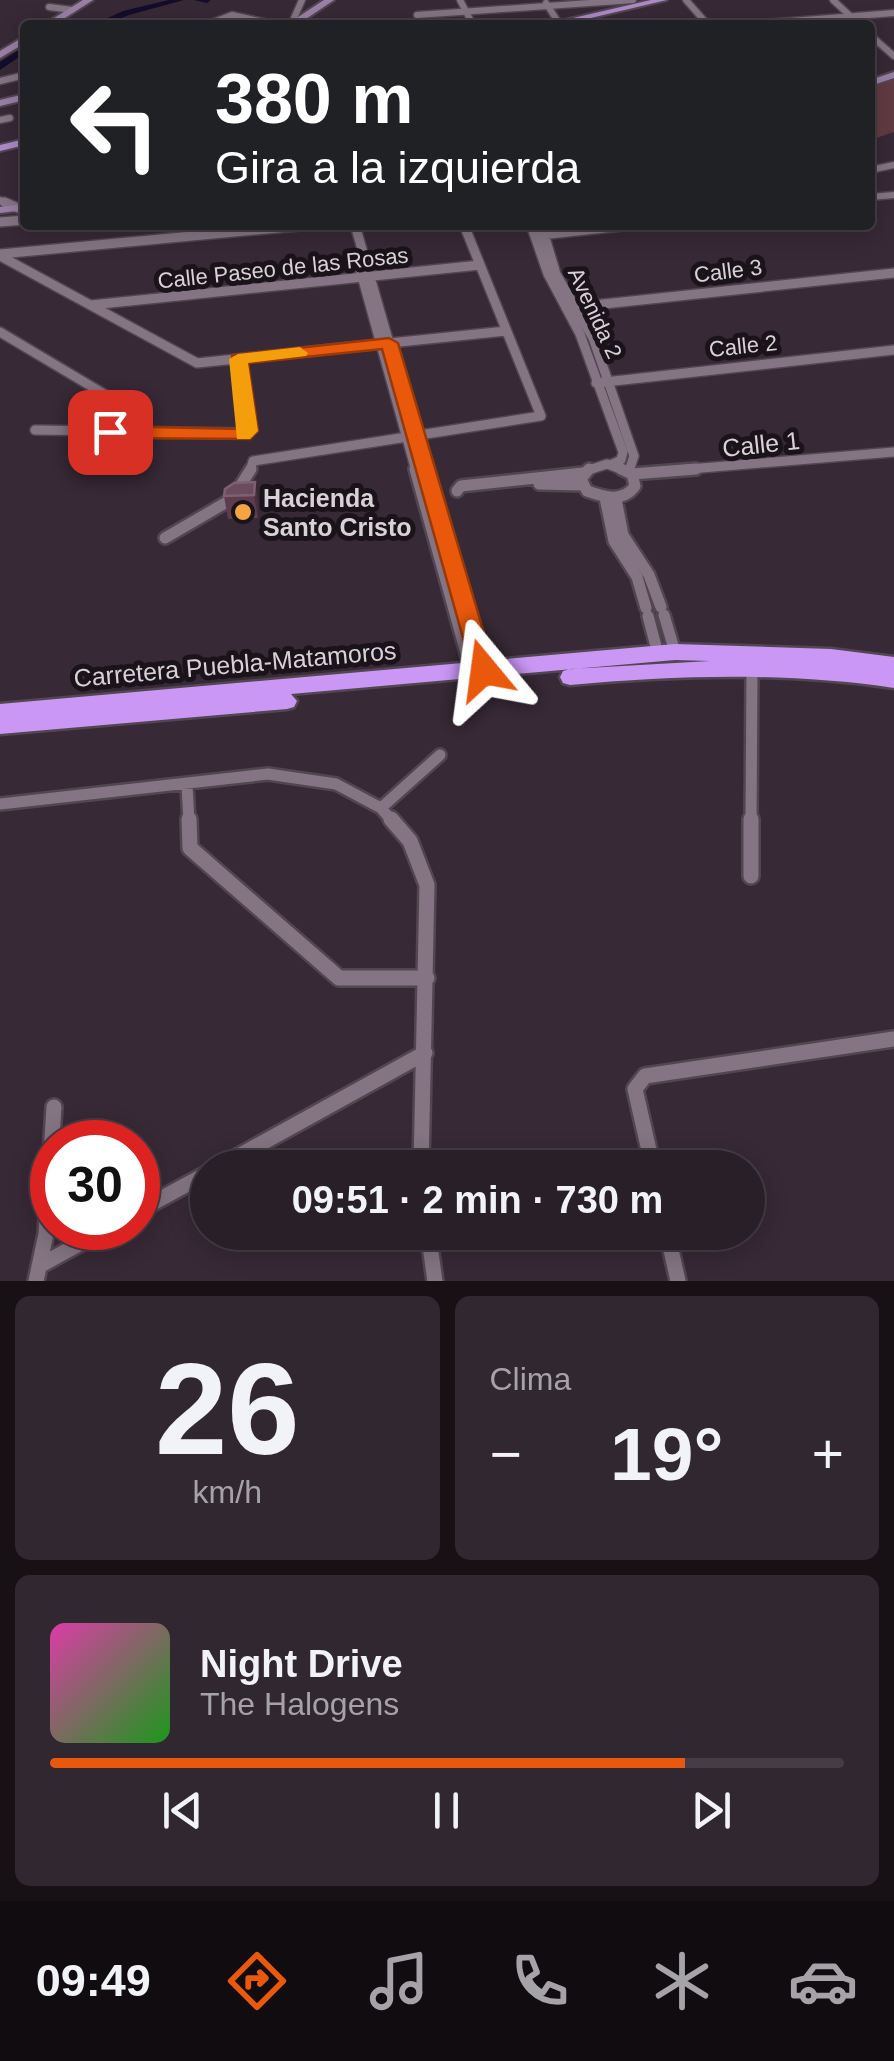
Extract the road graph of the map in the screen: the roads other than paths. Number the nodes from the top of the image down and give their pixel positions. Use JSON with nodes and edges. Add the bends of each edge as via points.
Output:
{"nodes":[{"id":1,"x":89,"y":0,"type":"edge"},
{"id":2,"x":330,"y":0,"type":"edge"},
{"id":3,"x":460,"y":0,"type":"edge"},
{"id":4,"x":634,"y":0,"type":"edge"},
{"id":5,"x":664,"y":0,"type":"edge"},
{"id":6,"x":686,"y":0,"type":"edge"},
{"id":7,"x":833,"y":0,"type":"edge"},
{"id":8,"x":546,"y":3,"type":"edge"},
{"id":9,"x":49,"y":7,"type":"dead end"},
{"id":10,"x":72,"y":10,"type":"junction"},
{"id":11,"x":466,"y":12,"type":"junction"},
{"id":12,"x":894,"y":13,"type":"edge"},
{"id":13,"x":417,"y":15,"type":"dead end"},
{"id":14,"x":850,"y":16,"type":"junction"},
{"id":15,"x":56,"y":20,"type":"edge"},
{"id":16,"x":220,"y":20,"type":"edge"},
{"id":17,"x":252,"y":20,"type":"edge"},
{"id":18,"x":299,"y":20,"type":"edge"},
{"id":19,"x":470,"y":20,"type":"edge"},
{"id":20,"x":574,"y":20,"type":"edge"},
{"id":21,"x":704,"y":20,"type":"edge"},
{"id":22,"x":801,"y":20,"type":"edge"},
{"id":23,"x":854,"y":20,"type":"edge"},
{"id":24,"x":890,"y":48,"type":"edge"},
{"id":25,"x":894,"y":56,"type":"edge"},
{"id":26,"x":258,"y":230,"type":"edge"},
{"id":27,"x":350,"y":230,"type":"edge"},
{"id":28,"x":356,"y":230,"type":"edge"},
{"id":29,"x":466,"y":230,"type":"edge"},
{"id":30,"x":539,"y":230,"type":"edge"},
{"id":31,"x":0,"y":255,"type":"edge"},
{"id":32,"x":480,"y":265,"type":"junction"},
{"id":33,"x":894,"y":275,"type":"edge"},
{"id":34,"x":366,"y":277,"type":"junction"},
{"id":35,"x":90,"y":306,"type":"junction"},
{"id":36,"x":572,"y":310,"type":"junction"},
{"id":37,"x":506,"y":331,"type":"junction"},
{"id":38,"x":0,"y":332,"type":"edge"},
{"id":39,"x":385,"y":343,"type":"junction"},
{"id":40,"x":894,"y":353,"type":"edge"},
{"id":41,"x":238,"y":359,"type":"junction"},
{"id":42,"x":602,"y":385,"type":"junction"},
{"id":43,"x":35,"y":430,"type":"dead end"},
{"id":44,"x":110,"y":432,"type":"junction"},
{"id":45,"x":410,"y":432,"type":"junction"},
{"id":46,"x":894,"y":456,"type":"edge"},
{"id":47,"x":612,"y":464,"type":"junction"},
{"id":48,"x":632,"y":477,"type":"junction"},
{"id":49,"x":583,"y":479,"type":"junction"},
{"id":50,"x":610,"y":498,"type":"junction"},
{"id":51,"x":165,"y":538,"type":"dead end"},
{"id":52,"x":666,"y":653,"type":"junction"},
{"id":53,"x":894,"y":665,"type":"edge"},
{"id":54,"x":752,"y":667,"type":"junction"},
{"id":55,"x":477,"y":671,"type":"junction"},
{"id":56,"x":894,"y":680,"type":"edge"},
{"id":57,"x":0,"y":712,"type":"edge"},
{"id":58,"x":0,"y":726,"type":"edge"},
{"id":59,"x":440,"y":755,"type":"dead end"},
{"id":60,"x":187,"y":785,"type":"junction"},
{"id":61,"x":0,"y":804,"type":"edge"},
{"id":62,"x":381,"y":808,"type":"junction"},
{"id":63,"x":751,"y":876,"type":"dead end"},
{"id":64,"x":427,"y":978,"type":"junction"},
{"id":65,"x":894,"y":1039,"type":"edge"},
{"id":66,"x":425,"y":1053,"type":"junction"},
{"id":67,"x":54,"y":1107,"type":"dead end"},
{"id":68,"x":250,"y":1150,"type":"edge"},
{"id":69,"x":422,"y":1150,"type":"edge"},
{"id":70,"x":648,"y":1150,"type":"edge"},
{"id":71,"x":190,"y":1182,"type":"edge"},
{"id":72,"x":160,"y":1199,"type":"edge"},
{"id":73,"x":73,"y":1250,"type":"edge"},
{"id":74,"x":431,"y":1250,"type":"edge"},
{"id":75,"x":672,"y":1250,"type":"edge"},
{"id":76,"x":37,"y":1273,"type":"edge"},
{"id":77,"x":435,"y":1281,"type":"edge"},
{"id":78,"x":678,"y":1281,"type":"edge"}],
"edges":[{"from":1,"to":10,"type":"street"},
{"from":2,"to":18,"type":"street"},
{"from":3,"to":11,"type":"street"},
{"from":4,"to":8,"type":"street"},
{"from":5,"to":20,"type":"main road"},
{"from":6,"to":21,"type":"street"},
{"from":7,"to":14,"type":"street"},
{"from":8,"to":11,"type":"street"},
{"from":9,"to":10,"type":"street"},
{"from":10,"to":15,"type":"street"},
{"from":11,"to":13,"type":"street"},
{"from":11,"to":19,"type":"street"},
{"from":12,"to":14,"type":"street"},
{"from":14,"to":22,"type":"street"},
{"from":14,"to":23,"type":"street"},
{"from":16,"to":17,"type":"street"},
{"from":24,"to":25,"type":"street"},
{"from":26,"to":31,"type":"street"},
{"from":27,"to":34,"type":"street"},
{"from":28,"to":34,"type":"street"},
{"from":29,"to":32,"type":"street"},
{"from":30,"to":36,"type":"street","name":"Avenida 2"},
{"from":31,"to":35,"type":"street"},
{"from":32,"to":34,"type":"street","name":"Calle Paseo de las Rosas"},
{"from":32,"to":37,"type":"street"},
{"from":33,"to":36,"type":"street","name":"Calle 3"},
{"from":34,"to":35,"type":"street","name":"Calle Paseo de las Rosas"},
{"from":34,"to":39,"type":"street"},
{"from":35,"to":41,"type":"street","via":[[197,363]]},
{"from":36,"to":42,"type":"street","name":"Avenida 2"},
{"from":37,"to":39,"type":"street"},
{"from":37,"to":45,"type":"street","via":[[541,416]]},
{"from":38,"to":44,"type":"street","via":[[121,404]]},
{"from":39,"to":41,"type":"street"},
{"from":39,"to":45,"type":"street"},
{"from":40,"to":42,"type":"street","name":"Calle 2"},
{"from":41,"to":44,"type":"street","via":[[248,433]]},
{"from":42,"to":47,"type":"street","name":"Avenida 2","via":[[623,452]]},
{"from":42,"to":48,"type":"street","name":"Avenida 2","via":[[634,456]]},
{"from":43,"to":44,"type":"street"},
{"from":45,"to":51,"type":"street","via":[[253,461],[250,482],[238,496]]},
{"from":45,"to":55,"type":"street"},
{"from":46,"to":48,"type":"street","name":"Calle 1"},
{"from":47,"to":48,"type":"street"},
{"from":47,"to":49,"type":"street","via":[[595,465]]},
{"from":48,"to":50,"type":"street","via":[[630,493]]},
{"from":49,"to":49,"type":"street","via":[[461,486],[456,491],[464,494]]},
{"from":49,"to":50,"type":"street"},
{"from":50,"to":52,"type":"street","via":[[614,542],[637,576]]},
{"from":50,"to":52,"type":"street","via":[[663,611]]},
{"from":52,"to":53,"type":"highway","name":"Carretera Puebla-Matamoros"},
{"from":52,"to":55,"type":"highway","name":"Carretera Puebla-Matamoros"},
{"from":54,"to":56,"type":"highway","name":"Carretera Puebla-Matamoros"},
{"from":54,"to":58,"type":"highway","name":"Carretera Puebla-Matamoros","via":[[654,669]]},
{"from":54,"to":63,"type":"street"},
{"from":55,"to":57,"type":"highway","name":"Carretera Puebla-Matamoros"},
{"from":59,"to":62,"type":"street"},
{"from":60,"to":61,"type":"street"},
{"from":60,"to":62,"type":"street","via":[[301,776],[336,784]]},
{"from":60,"to":64,"type":"street","via":[[190,848],[339,978]]},
{"from":62,"to":64,"type":"street","via":[[410,840],[427,885]]},
{"from":64,"to":66,"type":"street"},
{"from":65,"to":70,"type":"street","via":[[645,1076],[635,1089]]},
{"from":66,"to":68,"type":"street"},
{"from":66,"to":69,"type":"street"},
{"from":67,"to":76,"type":"street"},
{"from":71,"to":72,"type":"street"},
{"from":73,"to":76,"type":"street"},
{"from":74,"to":77,"type":"street"},
{"from":75,"to":78,"type":"street"}]}
